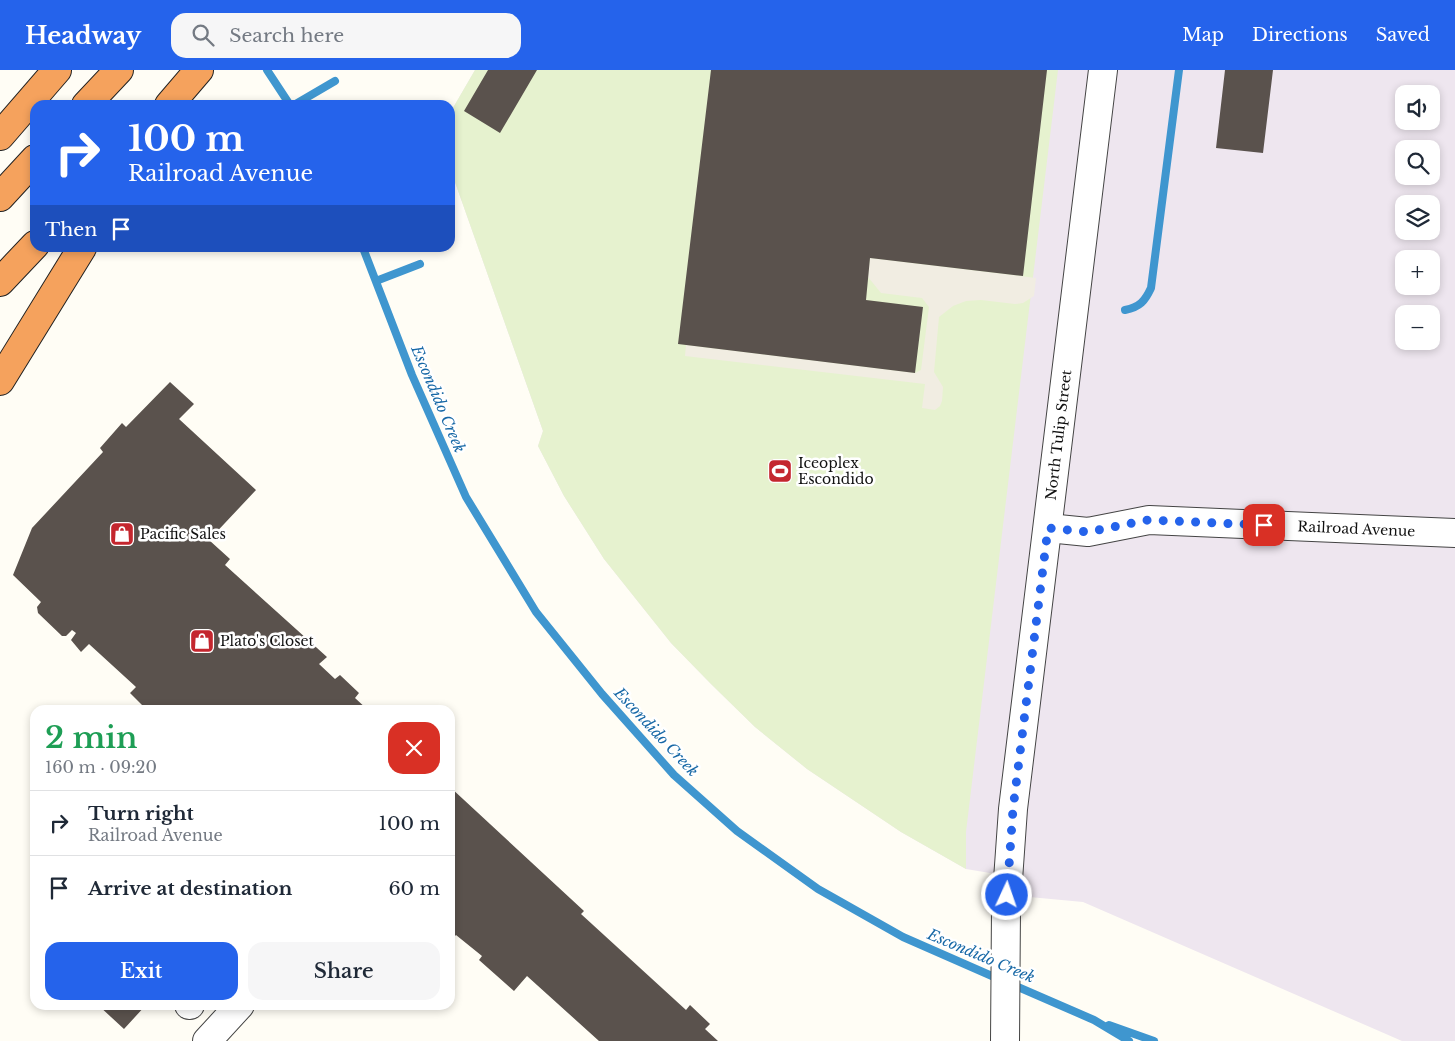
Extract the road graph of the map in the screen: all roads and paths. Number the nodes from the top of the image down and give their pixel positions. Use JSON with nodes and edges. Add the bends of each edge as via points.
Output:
{"nodes":[{"id":1,"x":57,"y":70,"type":"edge"},
{"id":2,"x":119,"y":70,"type":"edge"},
{"id":3,"x":199,"y":70,"type":"edge"},
{"id":4,"x":1103,"y":70,"type":"edge"},
{"id":5,"x":31,"y":100,"type":"edge"},
{"id":6,"x":91,"y":100,"type":"edge"},
{"id":7,"x":173,"y":100,"type":"edge"},
{"id":8,"x":30,"y":101,"type":"edge"},
{"id":9,"x":0,"y":136,"type":"edge"},
{"id":10,"x":30,"y":165,"type":"edge"},
{"id":11,"x":0,"y":197,"type":"edge"},
{"id":12,"x":30,"y":250,"type":"edge"},
{"id":13,"x":80,"y":252,"type":"edge"},
{"id":14,"x":0,"y":282,"type":"edge"},
{"id":15,"x":0,"y":381,"type":"edge"},
{"id":16,"x":1048,"y":528,"type":"junction"},
{"id":17,"x":1455,"y":533,"type":"edge"},
{"id":18,"x":235,"y":1010,"type":"edge"},
{"id":19,"x":207,"y":1041,"type":"edge"},
{"id":20,"x":1005,"y":1041,"type":"edge"}],
"edges":[{"from":1,"to":5,"type":"highway"},
{"from":2,"to":6,"type":"highway"},
{"from":3,"to":7,"type":"highway"},
{"from":4,"to":16,"type":"street","name":"North Tulip Street"},
{"from":8,"to":9,"type":"highway"},
{"from":10,"to":11,"type":"highway"},
{"from":12,"to":14,"type":"highway"},
{"from":13,"to":15,"type":"highway"},
{"from":16,"to":17,"type":"street","name":"Railroad Avenue","via":[[1088,532],[1148,520]]},
{"from":16,"to":20,"type":"street","name":"North Tulip Street","via":[[1013,809],[1006,908]]},
{"from":18,"to":19,"type":"street"}]}
